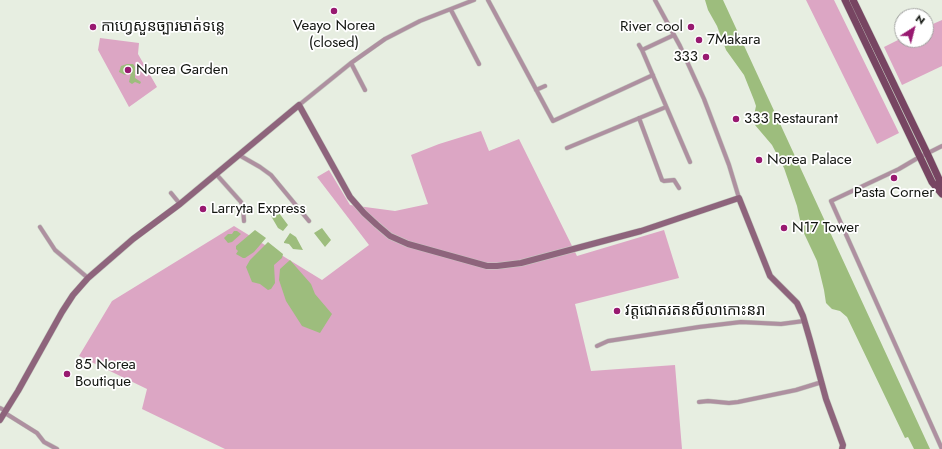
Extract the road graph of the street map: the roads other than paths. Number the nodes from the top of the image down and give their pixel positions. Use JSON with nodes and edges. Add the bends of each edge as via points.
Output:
{"nodes":[{"id":1,"x":474,"y":0,"type":"edge"},
{"id":2,"x":488,"y":0,"type":"edge"},
{"id":3,"x":656,"y":0,"type":"edge"},
{"id":4,"x":845,"y":0,"type":"edge"},
{"id":5,"x":853,"y":0,"type":"edge"},
{"id":6,"x":452,"y":10,"type":"junction"},
{"id":7,"x":674,"y":35,"type":"junction"},
{"id":8,"x":639,"y":45,"type":"dead end"},
{"id":9,"x":642,"y":50,"type":"junction"},
{"id":10,"x":350,"y":63,"type":"junction"},
{"id":11,"x":479,"y":64,"type":"dead end"},
{"id":12,"x":653,"y":75,"type":"junction"},
{"id":13,"x":545,"y":86,"type":"dead end"},
{"id":14,"x":365,"y":90,"type":"dead end"},
{"id":15,"x":536,"y":90,"type":"junction"},
{"id":16,"x":299,"y":105,"type":"junction"},
{"id":17,"x":666,"y":107,"type":"junction"},
{"id":18,"x":639,"y":118,"type":"junction"},
{"id":19,"x":942,"y":146,"type":"edge"},
{"id":20,"x":567,"y":148,"type":"dead end"},
{"id":21,"x":239,"y":155,"type":"junction"},
{"id":22,"x":924,"y":155,"type":"junction"},
{"id":23,"x":690,"y":162,"type":"dead end"},
{"id":24,"x":216,"y":174,"type":"junction"},
{"id":25,"x":679,"y":188,"type":"dead end"},
{"id":26,"x":942,"y":189,"type":"edge"},
{"id":27,"x":171,"y":193,"type":"dead end"},
{"id":28,"x":942,"y":194,"type":"edge"},
{"id":29,"x":739,"y":198,"type":"junction"},
{"id":30,"x":180,"y":204,"type":"junction"},
{"id":31,"x":244,"y":221,"type":"dead end"},
{"id":32,"x":309,"y":221,"type":"dead end"},
{"id":33,"x":40,"y":227,"type":"dead end"},
{"id":34,"x":88,"y":278,"type":"junction"},
{"id":35,"x":804,"y":321,"type":"junction"},
{"id":36,"x":597,"y":346,"type":"dead end"},
{"id":37,"x":822,"y":382,"type":"junction"},
{"id":38,"x":699,"y":402,"type":"dead end"},
{"id":39,"x":4,"y":411,"type":"edge"},
{"id":40,"x":0,"y":420,"type":"edge"},
{"id":41,"x":57,"y":449,"type":"edge"},
{"id":42,"x":842,"y":449,"type":"edge"},
{"id":43,"x":942,"y":449,"type":"edge"}],
"edges":[{"from":1,"to":6,"type":"street"},
{"from":2,"to":15,"type":"street"},
{"from":3,"to":7,"type":"street"},
{"from":4,"to":22,"type":"main road"},
{"from":5,"to":22,"type":"main road"},
{"from":6,"to":10,"type":"street","via":[[400,31]]},
{"from":6,"to":11,"type":"street"},
{"from":7,"to":9,"type":"street"},
{"from":7,"to":29,"type":"street","via":[[712,117]]},
{"from":8,"to":9,"type":"street"},
{"from":9,"to":12,"type":"street"},
{"from":10,"to":14,"type":"street"},
{"from":10,"to":16,"type":"street"},
{"from":12,"to":15,"type":"street","via":[[553,121]]},
{"from":12,"to":17,"type":"street"},
{"from":13,"to":15,"type":"street"},
{"from":16,"to":21,"type":"street"},
{"from":16,"to":29,"type":"street","via":[[350,197],[377,225],[390,236],[408,244],[481,265],[521,263],[641,231]]},
{"from":17,"to":18,"type":"street"},
{"from":17,"to":23,"type":"street"},
{"from":18,"to":20,"type":"street"},
{"from":18,"to":25,"type":"street","via":[[662,180],[674,180]]},
{"from":19,"to":22,"type":"street"},
{"from":21,"to":24,"type":"street"},
{"from":21,"to":32,"type":"street","via":[[271,175]]},
{"from":22,"to":26,"type":"main road","via":[[939,179]]},
{"from":22,"to":28,"type":"main road","via":[[932,182]]},
{"from":22,"to":43,"type":"street","via":[[832,201]]},
{"from":24,"to":30,"type":"street"},
{"from":24,"to":31,"type":"street","via":[[241,202]]},
{"from":27,"to":30,"type":"street"},
{"from":29,"to":35,"type":"street","via":[[770,276],[797,304]]},
{"from":30,"to":34,"type":"street","via":[[133,238]]},
{"from":33,"to":34,"type":"street","via":[[55,250]]},
{"from":34,"to":39,"type":"street","via":[[62,312]]},
{"from":35,"to":36,"type":"street","via":[[781,324],[741,322],[706,326],[608,341]]},
{"from":35,"to":37,"type":"street"},
{"from":37,"to":38,"type":"street","via":[[738,402]]},
{"from":37,"to":42,"type":"street","via":[[843,445]]},
{"from":39,"to":40,"type":"street"},
{"from":39,"to":41,"type":"street"}]}
